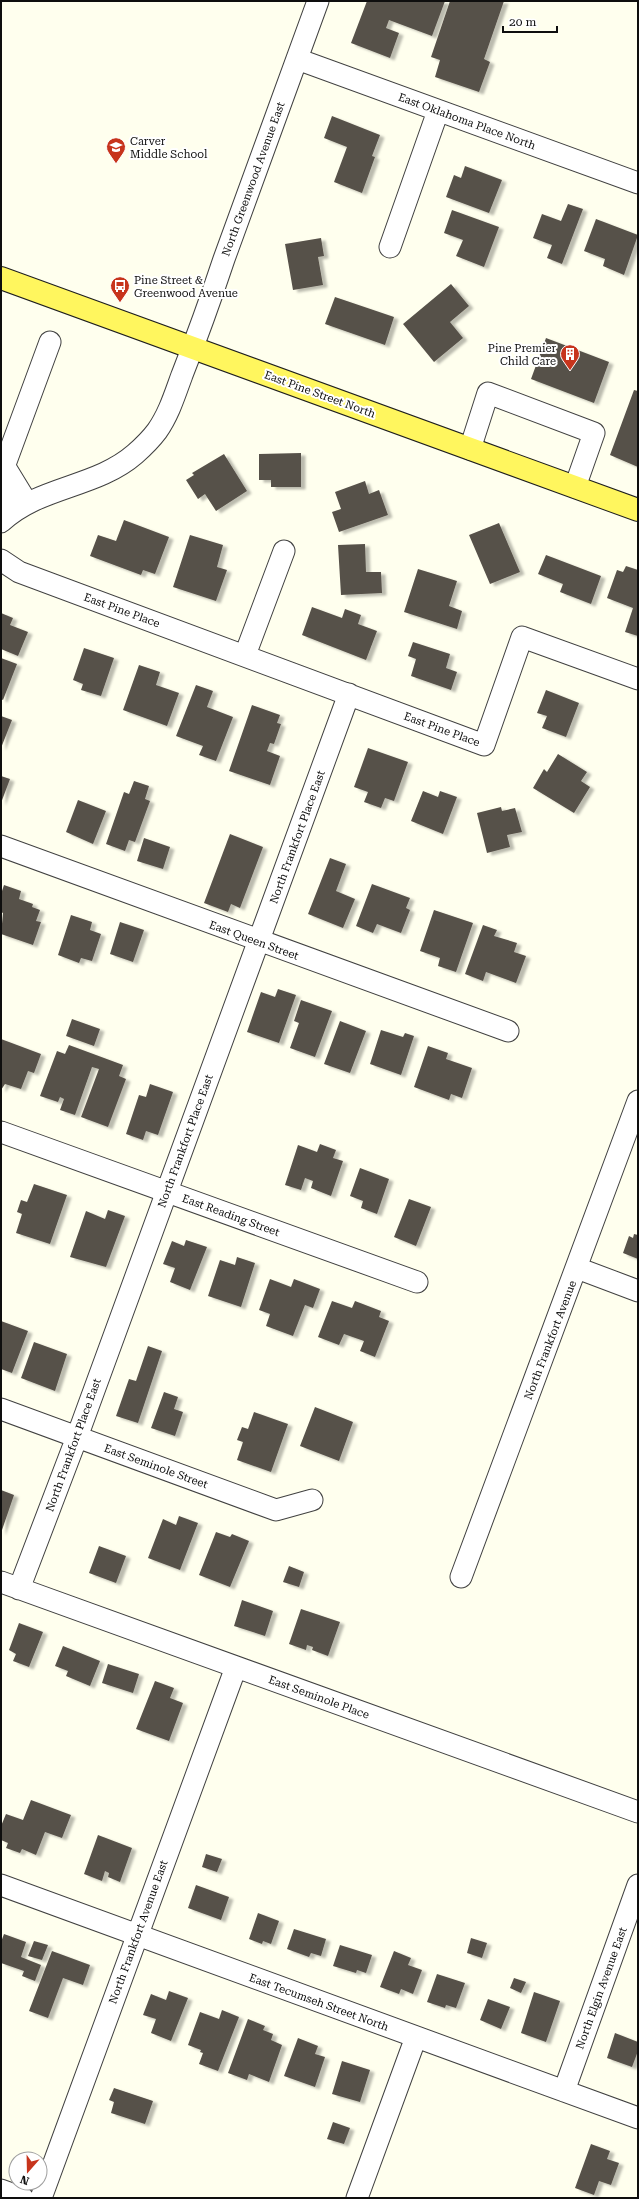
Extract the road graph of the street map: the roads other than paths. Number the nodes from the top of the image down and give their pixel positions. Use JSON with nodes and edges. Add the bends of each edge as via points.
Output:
{"nodes":[{"id":1,"x":318,"y":1,"type":"edge"},
{"id":2,"x":297,"y":60,"type":"junction"},
{"id":3,"x":438,"y":111,"type":"junction"},
{"id":4,"x":638,"y":183,"type":"edge"},
{"id":5,"x":390,"y":247,"type":"dead end"},
{"id":6,"x":1,"y":278,"type":"edge"},
{"id":7,"x":50,"y":342,"type":"dead end"},
{"id":8,"x":193,"y":347,"type":"junction"},
{"id":9,"x":470,"y":449,"type":"junction"},
{"id":10,"x":3,"y":471,"type":"edge"},
{"id":11,"x":575,"y":487,"type":"junction"},
{"id":12,"x":1,"y":491,"type":"edge"},
{"id":13,"x":638,"y":510,"type":"edge"},
{"id":14,"x":13,"y":513,"type":"edge"},
{"id":15,"x":284,"y":551,"type":"dead end"},
{"id":16,"x":1,"y":560,"type":"edge"},
{"id":17,"x":245,"y":655,"type":"junction"},
{"id":18,"x":638,"y":680,"type":"edge"},
{"id":19,"x":349,"y":694,"type":"junction"},
{"id":20,"x":1,"y":846,"type":"edge"},
{"id":21,"x":258,"y":942,"type":"junction"},
{"id":22,"x":508,"y":1031,"type":"dead end"},
{"id":23,"x":638,"y":1101,"type":"edge"},
{"id":24,"x":1,"y":1132,"type":"edge"},
{"id":25,"x":166,"y":1192,"type":"junction"},
{"id":26,"x":577,"y":1268,"type":"junction"},
{"id":27,"x":417,"y":1282,"type":"dead end"},
{"id":28,"x":638,"y":1291,"type":"edge"},
{"id":29,"x":1,"y":1409,"type":"edge"},
{"id":30,"x":77,"y":1437,"type":"junction"},
{"id":31,"x":312,"y":1500,"type":"dead end"},
{"id":32,"x":461,"y":1577,"type":"dead end"},
{"id":33,"x":10,"y":1585,"type":"edge"},
{"id":34,"x":236,"y":1667,"type":"junction"},
{"id":35,"x":638,"y":1812,"type":"edge"},
{"id":36,"x":1,"y":1885,"type":"edge"},
{"id":37,"x":638,"y":1885,"type":"edge"},
{"id":38,"x":137,"y":1935,"type":"junction"},
{"id":39,"x":416,"y":2037,"type":"junction"},
{"id":40,"x":564,"y":2091,"type":"junction"},
{"id":41,"x":638,"y":2118,"type":"edge"},
{"id":42,"x":1,"y":2190,"type":"edge"},
{"id":43,"x":23,"y":2198,"type":"edge"},
{"id":44,"x":41,"y":2198,"type":"edge"},
{"id":45,"x":357,"y":2198,"type":"edge"}],
"edges":[{"from":1,"to":2,"type":"street","name":"North Greenwood Avenue East"},
{"from":2,"to":3,"type":"street","name":"East Oklahoma Place North"},
{"from":2,"to":8,"type":"street","name":"North Greenwood Avenue East"},
{"from":3,"to":4,"type":"street","name":"East Oklahoma Place North"},
{"from":3,"to":5,"type":"street"},
{"from":6,"to":8,"type":"main road","name":"East Pine Street North"},
{"from":7,"to":10,"type":"street"},
{"from":8,"to":9,"type":"main road","name":"East Pine Street North"},
{"from":8,"to":14,"type":"street","name":"North Greenwood Avenue East","via":[[168,413],[157,431],[136,454],[99,477]]},
{"from":9,"to":11,"type":"main road","name":"East Pine Street North"},
{"from":9,"to":11,"type":"street","via":[[488,393],[594,433]]},
{"from":10,"to":14,"type":"street"},
{"from":11,"to":13,"type":"main road","name":"East Pine Street North"},
{"from":12,"to":14,"type":"street"},
{"from":15,"to":17,"type":"street"},
{"from":16,"to":17,"type":"street","name":"East Pine Place","via":[[20,572]]},
{"from":17,"to":19,"type":"street","name":"East Pine Place"},
{"from":18,"to":19,"type":"street","name":"East Pine Place","via":[[522,637],[484,745]]},
{"from":19,"to":21,"type":"street","name":"North Frankfort Place East"},
{"from":20,"to":21,"type":"street","name":"East Queen Street"},
{"from":21,"to":22,"type":"street","name":"East Queen Street"},
{"from":21,"to":25,"type":"street","name":"North Frankfort Place East"},
{"from":23,"to":26,"type":"street","name":"North Frankfort Avenue"},
{"from":24,"to":25,"type":"street","name":"East Reading Street"},
{"from":25,"to":27,"type":"street","name":"East Reading Street"},
{"from":25,"to":30,"type":"street","name":"North Frankfort Place East"},
{"from":26,"to":28,"type":"street"},
{"from":26,"to":32,"type":"street","name":"North Frankfort Avenue"},
{"from":29,"to":30,"type":"street","name":"East Seminole Street"},
{"from":30,"to":31,"type":"street","name":"East Seminole Street","via":[[276,1510]]},
{"from":30,"to":33,"type":"street","name":"North Frankfort Place East"},
{"from":33,"to":34,"type":"street","name":"East Seminole Place"},
{"from":34,"to":35,"type":"street","name":"East Seminole Place"},
{"from":34,"to":38,"type":"street","name":"North Frankfort Avenue East"},
{"from":36,"to":38,"type":"street","name":"East Tecumseh Street North"},
{"from":37,"to":40,"type":"street","name":"North Elgin Avenue East"},
{"from":38,"to":39,"type":"street","name":"East Tecumseh Street North"},
{"from":38,"to":44,"type":"street","name":"North Frankfort Avenue East"},
{"from":39,"to":40,"type":"street","name":"East Tecumseh Street North"},
{"from":39,"to":45,"type":"street"},
{"from":40,"to":41,"type":"street","name":"East Tecumseh Street North"},
{"from":42,"to":43,"type":"street"}]}
